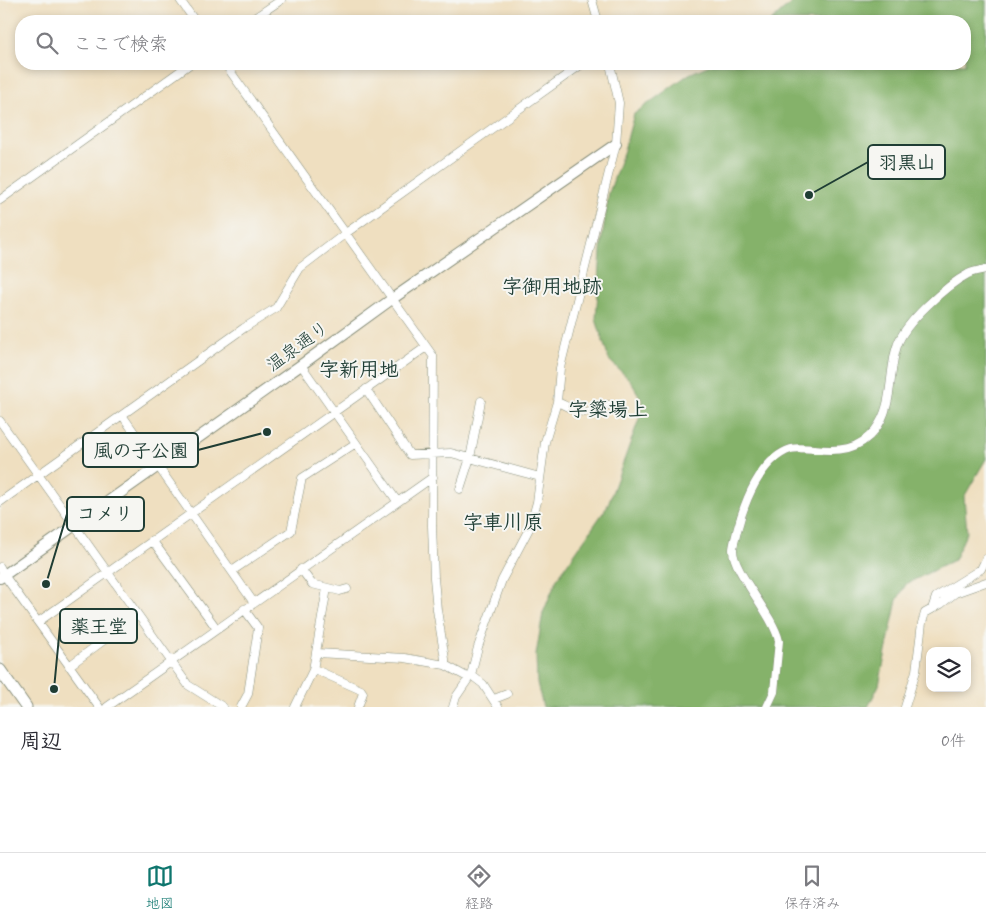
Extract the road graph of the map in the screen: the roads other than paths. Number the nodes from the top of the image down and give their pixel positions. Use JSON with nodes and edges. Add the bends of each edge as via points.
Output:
{"nodes":[{"id":1,"x":180,"y":0,"type":"edge"},
{"id":2,"x":280,"y":0,"type":"edge"},
{"id":3,"x":592,"y":0,"type":"edge"},
{"id":4,"x":191,"y":15,"type":"edge"},
{"id":5,"x":259,"y":15,"type":"edge"},
{"id":6,"x":596,"y":15,"type":"edge"},
{"id":7,"x":182,"y":70,"type":"edge"},
{"id":8,"x":229,"y":70,"type":"edge"},
{"id":9,"x":574,"y":70,"type":"edge"},
{"id":10,"x":611,"y":70,"type":"edge"},
{"id":11,"x":616,"y":144,"type":"junction"},
{"id":12,"x":0,"y":200,"type":"edge"},
{"id":13,"x":346,"y":233,"type":"junction"},
{"id":14,"x":986,"y":269,"type":"edge"},
{"id":15,"x":392,"y":299,"type":"junction"},
{"id":16,"x":426,"y":347,"type":"junction"},
{"id":17,"x":301,"y":365,"type":"junction"},
{"id":18,"x":366,"y":389,"type":"junction"},
{"id":19,"x":481,"y":401,"type":"dead end"},
{"id":20,"x":557,"y":402,"type":"junction"},
{"id":21,"x":334,"y":411,"type":"junction"},
{"id":22,"x":621,"y":412,"type":"dead end"},
{"id":23,"x":122,"y":415,"type":"junction"},
{"id":24,"x":0,"y":422,"type":"edge"},
{"id":25,"x":356,"y":443,"type":"junction"},
{"id":26,"x":433,"y":455,"type":"junction"},
{"id":27,"x":470,"y":458,"type":"junction"},
{"id":28,"x":158,"y":466,"type":"junction"},
{"id":29,"x":38,"y":474,"type":"junction"},
{"id":30,"x":433,"y":477,"type":"junction"},
{"id":31,"x":540,"y":477,"type":"junction"},
{"id":32,"x":460,"y":488,"type":"dead end"},
{"id":33,"x":397,"y":501,"type":"junction"},
{"id":34,"x":0,"y":502,"type":"edge"},
{"id":35,"x":190,"y":513,"type":"junction"},
{"id":36,"x":75,"y":525,"type":"junction"},
{"id":37,"x":152,"y":540,"type":"junction"},
{"id":38,"x":986,"y":559,"type":"edge"},
{"id":39,"x":301,"y":569,"type":"junction"},
{"id":40,"x":108,"y":571,"type":"junction"},
{"id":41,"x":232,"y":571,"type":"junction"},
{"id":42,"x":1,"y":573,"type":"edge"},
{"id":43,"x":986,"y":582,"type":"edge"},
{"id":44,"x":327,"y":588,"type":"junction"},
{"id":45,"x":347,"y":588,"type":"dead end"},
{"id":46,"x":254,"y":603,"type":"junction"},
{"id":47,"x":244,"y":609,"type":"junction"},
{"id":48,"x":932,"y":610,"type":"junction"},
{"id":49,"x":138,"y":615,"type":"junction"},
{"id":50,"x":38,"y":622,"type":"junction"},
{"id":51,"x":217,"y":629,"type":"junction"},
{"id":52,"x":317,"y":653,"type":"junction"},
{"id":53,"x":171,"y":661,"type":"junction"},
{"id":54,"x":445,"y":665,"type":"junction"},
{"id":55,"x":69,"y":666,"type":"junction"},
{"id":56,"x":314,"y":669,"type":"junction"},
{"id":57,"x":0,"y":670,"type":"edge"},
{"id":58,"x":470,"y":676,"type":"junction"},
{"id":59,"x":507,"y":694,"type":"dead end"},
{"id":60,"x":496,"y":703,"type":"edge"},
{"id":61,"x":26,"y":707,"type":"edge"},
{"id":62,"x":99,"y":707,"type":"edge"},
{"id":63,"x":106,"y":707,"type":"edge"},
{"id":64,"x":223,"y":707,"type":"edge"},
{"id":65,"x":242,"y":707,"type":"edge"},
{"id":66,"x":295,"y":707,"type":"edge"},
{"id":67,"x":358,"y":707,"type":"edge"},
{"id":68,"x":453,"y":707,"type":"edge"},
{"id":69,"x":767,"y":707,"type":"edge"},
{"id":70,"x":905,"y":707,"type":"edge"}],
"edges":[{"from":1,"to":4,"type":"street"},
{"from":2,"to":5,"type":"street"},
{"from":3,"to":6,"type":"street"},
{"from":7,"to":12,"type":"street"},
{"from":8,"to":13,"type":"street"},
{"from":9,"to":13,"type":"street"},
{"from":10,"to":11,"type":"street","via":[[619,103]]},
{"from":11,"to":15,"type":"street","name":"温泉通り"},
{"from":11,"to":20,"type":"street","via":[[560,368]]},
{"from":13,"to":15,"type":"street"},
{"from":13,"to":23,"type":"street","via":[[300,268],[276,308]]},
{"from":14,"to":69,"type":"street","via":[[970,273],[946,289],[906,330],[897,346],[886,409],[866,439],[857,446],[838,451],[792,449],[771,463],[756,479],[746,500],[733,550],[736,564],[779,641],[774,692]]},
{"from":15,"to":16,"type":"street"},
{"from":15,"to":17,"type":"street","name":"温泉通り"},
{"from":16,"to":18,"type":"street"},
{"from":16,"to":26,"type":"street","via":[[432,356]]},
{"from":17,"to":21,"type":"street"},
{"from":17,"to":28,"type":"street","name":"温泉通り"},
{"from":18,"to":21,"type":"street"},
{"from":18,"to":26,"type":"street","via":[[410,455]]},
{"from":19,"to":27,"type":"street"},
{"from":20,"to":22,"type":"street","via":[[579,411],[608,404]]},
{"from":20,"to":31,"type":"street","via":[[545,442]]},
{"from":21,"to":25,"type":"street"},
{"from":21,"to":35,"type":"street"},
{"from":23,"to":28,"type":"street"},
{"from":23,"to":29,"type":"street"},
{"from":24,"to":29,"type":"street"},
{"from":25,"to":33,"type":"street"},
{"from":25,"to":41,"type":"street","via":[[302,478],[291,531]]},
{"from":26,"to":27,"type":"street","via":[[451,453]]},
{"from":26,"to":30,"type":"street"},
{"from":27,"to":31,"type":"street"},
{"from":27,"to":32,"type":"street"},
{"from":28,"to":35,"type":"street"},
{"from":28,"to":36,"type":"street","name":"温泉通り"},
{"from":29,"to":34,"type":"street"},
{"from":29,"to":36,"type":"street"},
{"from":30,"to":33,"type":"street"},
{"from":30,"to":54,"type":"street","via":[[434,578]]},
{"from":31,"to":58,"type":"street","via":[[530,527],[502,580]]},
{"from":33,"to":39,"type":"street"},
{"from":35,"to":37,"type":"street"},
{"from":35,"to":41,"type":"street"},
{"from":36,"to":40,"type":"street"},
{"from":36,"to":42,"type":"street","name":"温泉通り"},
{"from":37,"to":40,"type":"street"},
{"from":37,"to":51,"type":"street"},
{"from":38,"to":48,"type":"street","via":[[981,569],[936,597]]},
{"from":39,"to":44,"type":"street","via":[[312,584]]},
{"from":39,"to":46,"type":"street"},
{"from":40,"to":49,"type":"street"},
{"from":40,"to":50,"type":"street"},
{"from":41,"to":46,"type":"street"},
{"from":42,"to":50,"type":"street"},
{"from":43,"to":48,"type":"street","via":[[955,593]]},
{"from":44,"to":45,"type":"street","via":[[340,591]]},
{"from":44,"to":52,"type":"street"},
{"from":46,"to":47,"type":"street"},
{"from":47,"to":51,"type":"street"},
{"from":47,"to":65,"type":"street","via":[[258,628],[248,694]]},
{"from":48,"to":70,"type":"street","via":[[925,613],[922,623],[916,671]]},
{"from":49,"to":53,"type":"street"},
{"from":49,"to":55,"type":"street"},
{"from":50,"to":55,"type":"street"},
{"from":51,"to":53,"type":"street"},
{"from":52,"to":54,"type":"street","via":[[404,658]]},
{"from":52,"to":56,"type":"street"},
{"from":53,"to":63,"type":"street"},
{"from":53,"to":64,"type":"street","via":[[188,685]]},
{"from":54,"to":58,"type":"street"},
{"from":55,"to":62,"type":"street"},
{"from":56,"to":66,"type":"street"},
{"from":56,"to":67,"type":"street","via":[[361,690]]},
{"from":57,"to":61,"type":"main road"},
{"from":58,"to":60,"type":"street","via":[[483,684]]},
{"from":58,"to":68,"type":"street"},
{"from":59,"to":60,"type":"street"}]}
